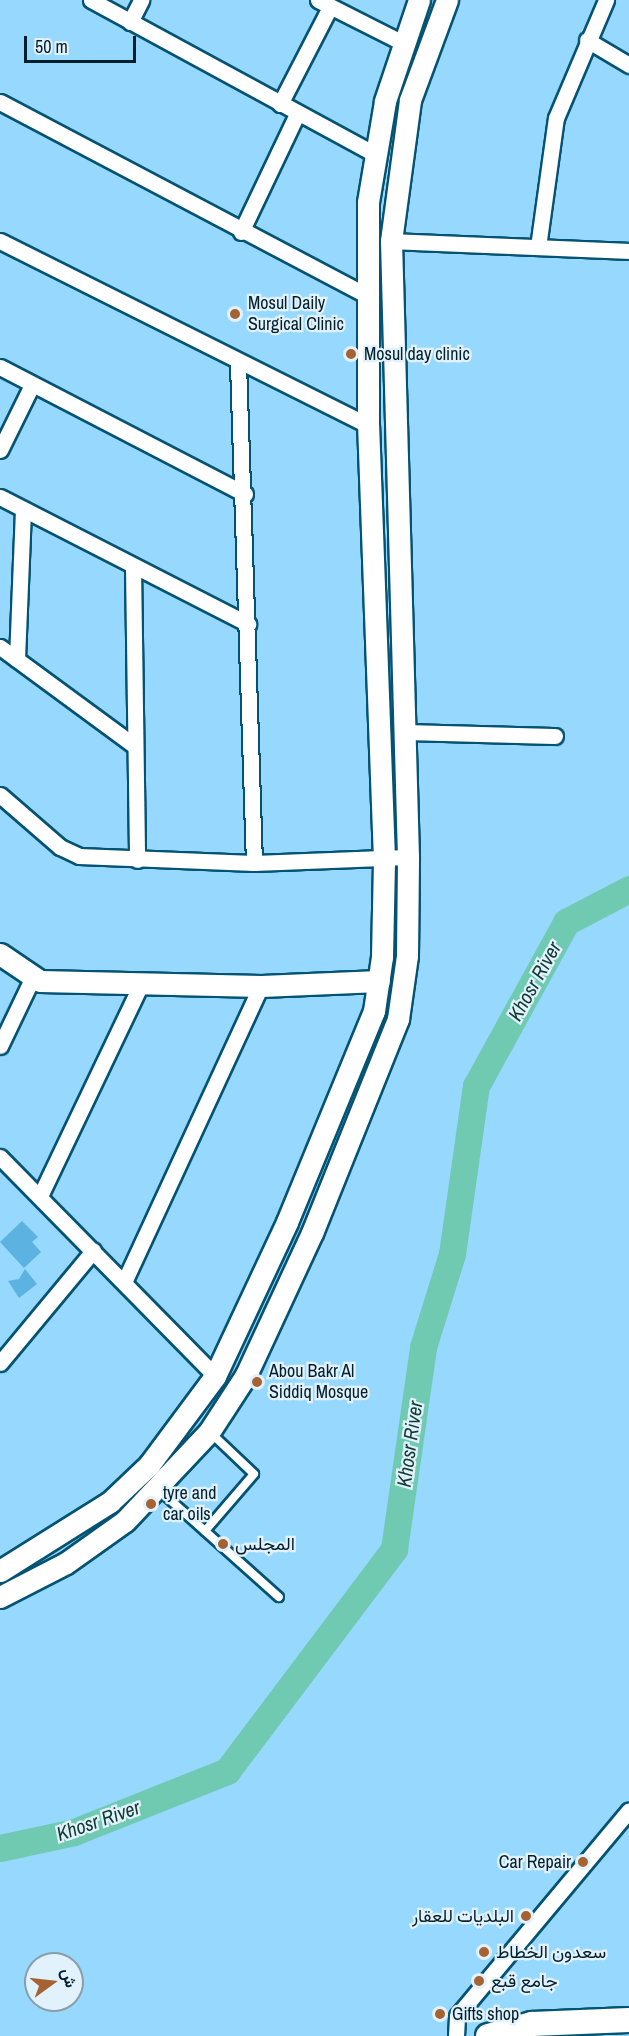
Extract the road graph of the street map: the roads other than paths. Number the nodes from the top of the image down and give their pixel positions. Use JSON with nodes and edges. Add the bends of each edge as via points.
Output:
{"nodes":[{"id":1,"x":91,"y":0,"type":"edge"},
{"id":2,"x":141,"y":0,"type":"edge"},
{"id":3,"x":419,"y":0,"type":"edge"},
{"id":4,"x":447,"y":0,"type":"edge"},
{"id":5,"x":606,"y":0,"type":"edge"},
{"id":6,"x":324,"y":3,"type":"edge"},
{"id":7,"x":130,"y":22,"type":"junction"},
{"id":8,"x":587,"y":40,"type":"junction"},
{"id":9,"x":403,"y":43,"type":"junction"},
{"id":10,"x":629,"y":65,"type":"edge"},
{"id":11,"x":0,"y":102,"type":"edge"},
{"id":12,"x":280,"y":104,"type":"junction"},
{"id":13,"x":297,"y":114,"type":"junction"},
{"id":14,"x":375,"y":154,"type":"junction"},
{"id":15,"x":241,"y":232,"type":"junction"},
{"id":16,"x":0,"y":241,"type":"edge"},
{"id":17,"x":391,"y":241,"type":"junction"},
{"id":18,"x":538,"y":247,"type":"junction"},
{"id":19,"x":629,"y":251,"type":"edge"},
{"id":20,"x":366,"y":295,"type":"junction"},
{"id":21,"x":238,"y":363,"type":"junction"},
{"id":22,"x":0,"y":367,"type":"edge"},
{"id":23,"x":32,"y":385,"type":"junction"},
{"id":24,"x":368,"y":425,"type":"junction"},
{"id":25,"x":0,"y":450,"type":"edge"},
{"id":26,"x":245,"y":494,"type":"junction"},
{"id":27,"x":0,"y":497,"type":"edge"},
{"id":28,"x":23,"y":509,"type":"junction"},
{"id":29,"x":133,"y":566,"type":"junction"},
{"id":30,"x":248,"y":624,"type":"junction"},
{"id":31,"x":0,"y":647,"type":"edge"},
{"id":32,"x":17,"y":659,"type":"junction"},
{"id":33,"x":404,"y":732,"type":"junction"},
{"id":34,"x":555,"y":736,"type":"dead end"},
{"id":35,"x":135,"y":746,"type":"junction"},
{"id":36,"x":0,"y":795,"type":"edge"},
{"id":37,"x":408,"y":857,"type":"junction"},
{"id":38,"x":384,"y":858,"type":"junction"},
{"id":39,"x":137,"y":860,"type":"junction"},
{"id":40,"x":254,"y":863,"type":"junction"},
{"id":41,"x":0,"y":954,"type":"edge"},
{"id":42,"x":32,"y":979,"type":"junction"},
{"id":43,"x":379,"y":981,"type":"junction"},
{"id":44,"x":141,"y":984,"type":"junction"},
{"id":45,"x":261,"y":986,"type":"junction"},
{"id":46,"x":2,"y":1038,"type":"edge"},
{"id":47,"x":0,"y":1157,"type":"edge"},
{"id":48,"x":40,"y":1196,"type":"junction"},
{"id":49,"x":287,"y":1222,"type":"junction"},
{"id":50,"x":312,"y":1233,"type":"junction"},
{"id":51,"x":93,"y":1251,"type":"junction"},
{"id":52,"x":125,"y":1281,"type":"junction"},
{"id":53,"x":0,"y":1363,"type":"edge"},
{"id":54,"x":215,"y":1376,"type":"junction"},
{"id":55,"x":209,"y":1432,"type":"junction"},
{"id":56,"x":157,"y":1488,"type":"junction"},
{"id":57,"x":205,"y":1531,"type":"junction"},
{"id":58,"x":0,"y":1571,"type":"edge"},
{"id":59,"x":0,"y":1597,"type":"edge"},
{"id":60,"x":279,"y":1598,"type":"dead end"},
{"id":61,"x":629,"y":1810,"type":"edge"},
{"id":62,"x":629,"y":2020,"type":"edge"},
{"id":63,"x":456,"y":2036,"type":"edge"},
{"id":64,"x":488,"y":2036,"type":"edge"}],
"edges":[{"from":1,"to":7,"type":"street"},
{"from":2,"to":7,"type":"street"},
{"from":3,"to":9,"type":"street"},
{"from":4,"to":17,"type":"street","via":[[410,100]]},
{"from":5,"to":8,"type":"street"},
{"from":6,"to":9,"type":"street"},
{"from":6,"to":12,"type":"street"},
{"from":7,"to":12,"type":"street"},
{"from":8,"to":10,"type":"street"},
{"from":8,"to":18,"type":"street","via":[[549,144]]},
{"from":9,"to":14,"type":"street"},
{"from":11,"to":15,"type":"street"},
{"from":12,"to":13,"type":"street"},
{"from":13,"to":14,"type":"street"},
{"from":13,"to":15,"type":"street"},
{"from":14,"to":20,"type":"street"},
{"from":15,"to":20,"type":"street"},
{"from":16,"to":21,"type":"street"},
{"from":17,"to":18,"type":"street"},
{"from":17,"to":33,"type":"street"},
{"from":18,"to":19,"type":"street"},
{"from":20,"to":24,"type":"street"},
{"from":21,"to":24,"type":"street"},
{"from":21,"to":26,"type":"street"},
{"from":22,"to":23,"type":"street"},
{"from":23,"to":25,"type":"street"},
{"from":23,"to":26,"type":"street"},
{"from":24,"to":38,"type":"street"},
{"from":26,"to":30,"type":"street"},
{"from":27,"to":28,"type":"street"},
{"from":28,"to":29,"type":"street"},
{"from":28,"to":32,"type":"street"},
{"from":29,"to":30,"type":"street"},
{"from":29,"to":35,"type":"street"},
{"from":30,"to":40,"type":"street"},
{"from":31,"to":32,"type":"street"},
{"from":32,"to":35,"type":"street"},
{"from":33,"to":34,"type":"street"},
{"from":33,"to":37,"type":"street"},
{"from":35,"to":39,"type":"street"},
{"from":36,"to":39,"type":"street","via":[[60,847],[79,856]]},
{"from":37,"to":38,"type":"street"},
{"from":37,"to":50,"type":"street","via":[[406,956],[398,1019]]},
{"from":38,"to":40,"type":"street"},
{"from":38,"to":43,"type":"street"},
{"from":39,"to":40,"type":"street"},
{"from":41,"to":42,"type":"street"},
{"from":42,"to":44,"type":"street"},
{"from":42,"to":46,"type":"street"},
{"from":43,"to":45,"type":"street"},
{"from":43,"to":49,"type":"street","via":[[365,1040]]},
{"from":44,"to":45,"type":"street"},
{"from":44,"to":48,"type":"street"},
{"from":45,"to":52,"type":"street"},
{"from":47,"to":48,"type":"street"},
{"from":48,"to":51,"type":"street"},
{"from":49,"to":50,"type":"street"},
{"from":49,"to":54,"type":"street"},
{"from":50,"to":55,"type":"street","via":[[246,1375]]},
{"from":51,"to":52,"type":"street"},
{"from":51,"to":53,"type":"street"},
{"from":52,"to":54,"type":"street"},
{"from":54,"to":58,"type":"street","via":[[149,1465],[110,1502]]},
{"from":55,"to":56,"type":"street"},
{"from":55,"to":57,"type":"lane","via":[[254,1474]]},
{"from":56,"to":57,"type":"lane"},
{"from":56,"to":59,"type":"street","via":[[125,1521],[66,1563]]},
{"from":57,"to":60,"type":"lane"},
{"from":61,"to":63,"type":"street","via":[[457,2016]]},
{"from":62,"to":64,"type":"main road","via":[[532,2024]]}]}
